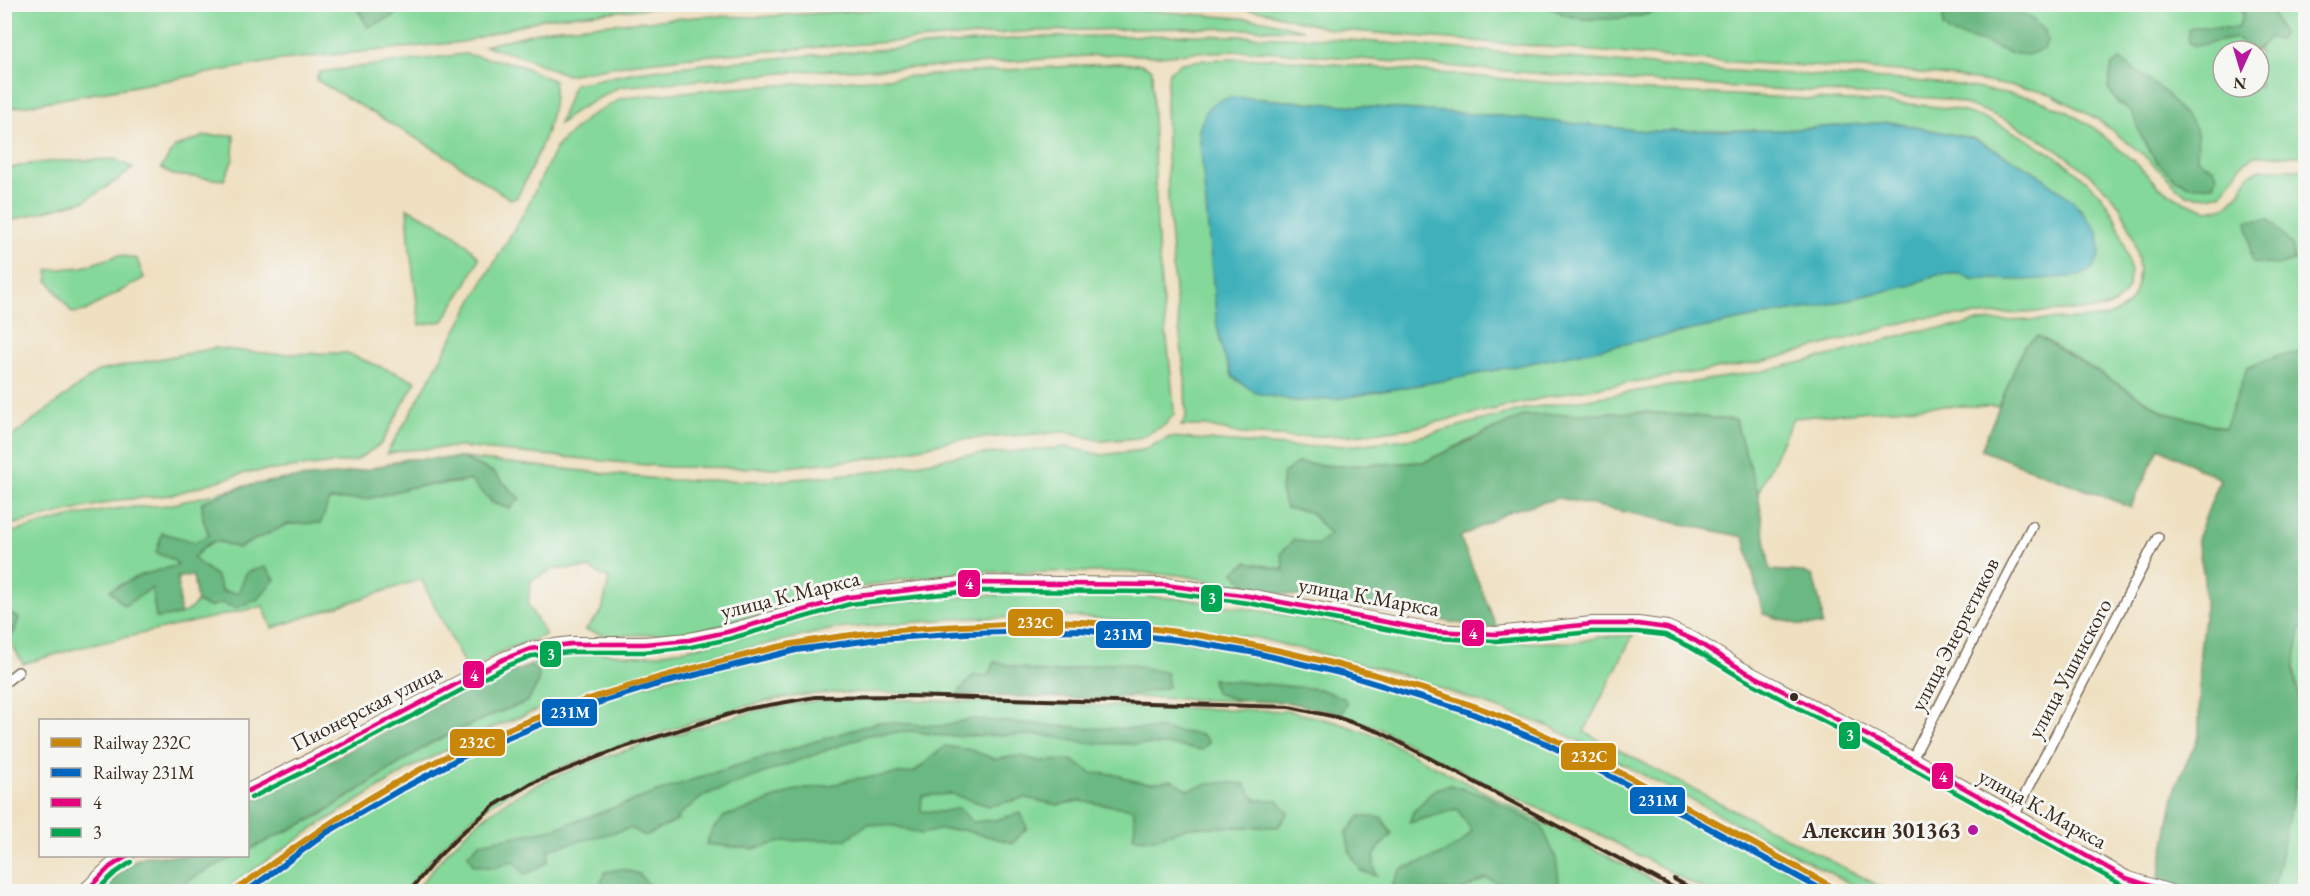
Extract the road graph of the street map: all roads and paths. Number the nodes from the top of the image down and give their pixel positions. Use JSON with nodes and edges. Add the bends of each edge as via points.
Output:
{"nodes":[{"id":1,"x":2031,"y":526,"type":"dead end"},
{"id":2,"x":2158,"y":537,"type":"dead end"},
{"id":3,"x":504,"y":659,"type":"joint"},
{"id":4,"x":18,"y":672,"type":"dead end"},
{"id":5,"x":4,"y":683,"type":"edge"},
{"id":6,"x":1912,"y":759,"type":"junction"},
{"id":7,"x":249,"y":790,"type":"edge"},
{"id":8,"x":2014,"y":816,"type":"junction"},
{"id":9,"x":124,"y":857,"type":"edge"},
{"id":10,"x":84,"y":891,"type":"edge"},
{"id":11,"x":2170,"y":891,"type":"edge"}],
"edges":[{"from":1,"to":6,"type":"street","name":"улица Энергетиков"},
{"from":2,"to":8,"type":"street","name":"улица Ушинского"},
{"from":3,"to":6,"type":"main road","name":"улица К.Маркса","via":[[530,649],[571,644],[689,640],[849,597],[970,583],[1165,585],[1249,596],[1433,631],[1496,634],[1592,624],[1667,628]]},
{"from":3,"to":7,"type":"main road","name":"Пионерская улица"},
{"from":4,"to":5,"type":"street"},
{"from":6,"to":8,"type":"main road","name":"улица К.Маркса"},
{"from":8,"to":11,"type":"main road","name":"улица К.Маркса","via":[[2126,878]]},
{"from":9,"to":10,"type":"main road"}]}
